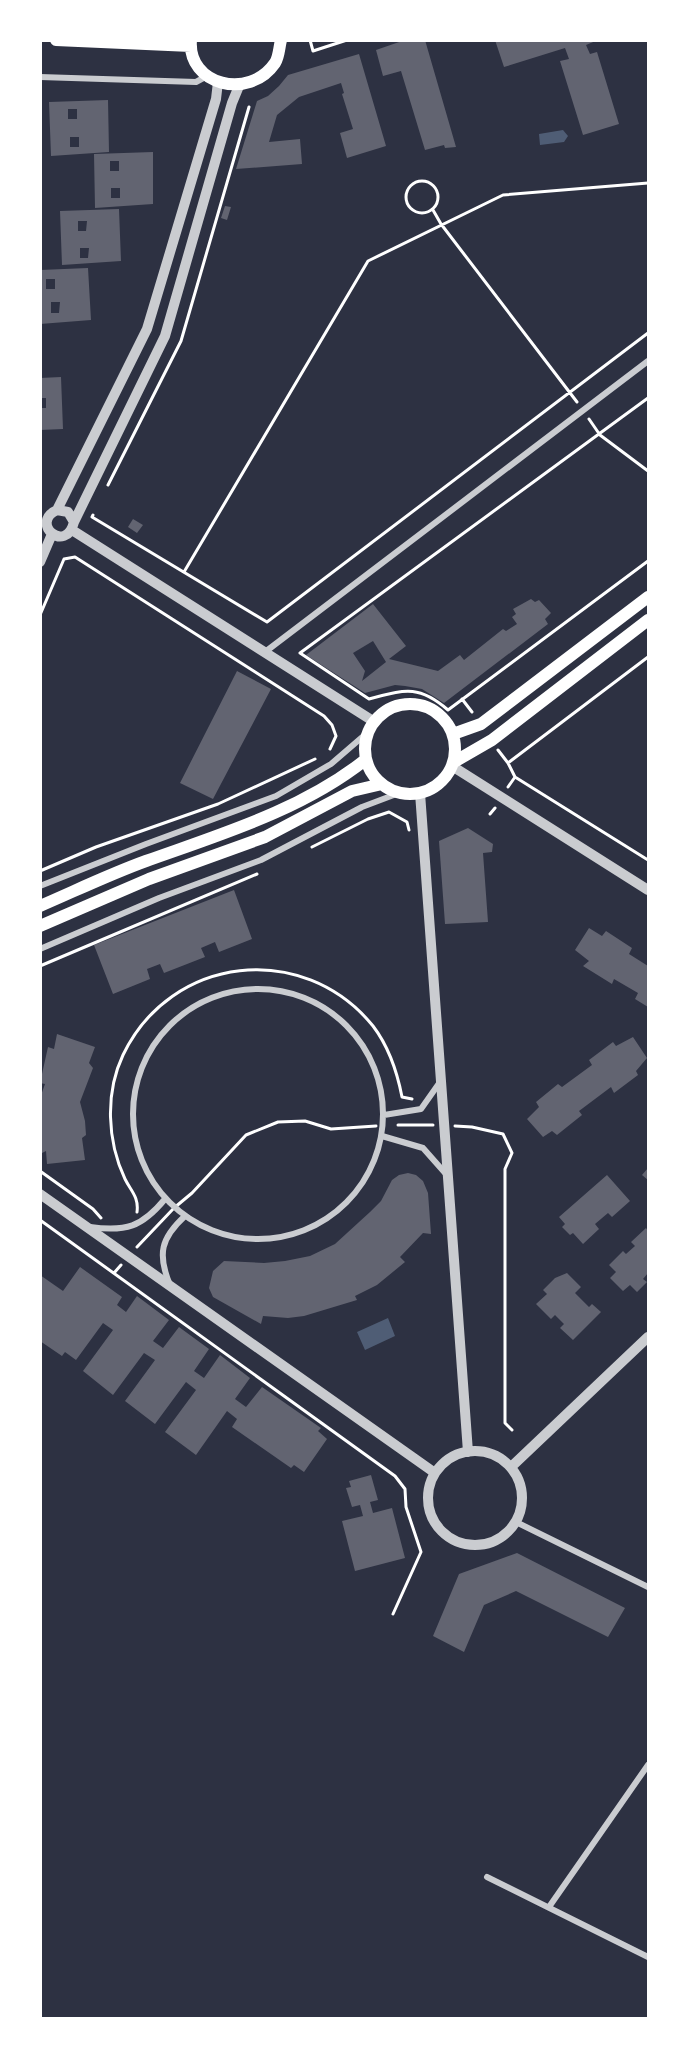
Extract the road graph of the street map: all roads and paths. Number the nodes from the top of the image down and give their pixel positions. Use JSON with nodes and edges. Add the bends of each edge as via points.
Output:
{"nodes":[{"id":1,"x":56,"y":40,"type":"edge"},
{"id":2,"x":281,"y":40,"type":"edge"},
{"id":3,"x":310,"y":40,"type":"edge"},
{"id":4,"x":347,"y":40,"type":"edge"},
{"id":5,"x":191,"y":43,"type":"edge"},
{"id":6,"x":40,"y":77,"type":"edge"},
{"id":7,"x":213,"y":79,"type":"junction"},
{"id":8,"x":239,"y":86,"type":"junction"},
{"id":9,"x":249,"y":107,"type":"dead end"},
{"id":10,"x":648,"y":183,"type":"edge"},
{"id":11,"x":433,"y":210,"type":"junction"},
{"id":12,"x":441,"y":224,"type":"junction"},
{"id":13,"x":648,"y":333,"type":"edge"},
{"id":14,"x":648,"y":361,"type":"edge"},
{"id":15,"x":570,"y":391,"type":"junction"},
{"id":16,"x":648,"y":398,"type":"edge"},
{"id":17,"x":582,"y":410,"type":"junction"},
{"id":18,"x":600,"y":435,"type":"junction"},
{"id":19,"x":648,"y":471,"type":"edge"},
{"id":20,"x":104,"y":493,"type":"dead end"},
{"id":21,"x":96,"y":510,"type":"dead end"},
{"id":22,"x":49,"y":512,"type":"edge"},
{"id":23,"x":73,"y":526,"type":"junction"},
{"id":24,"x":52,"y":534,"type":"junction"},
{"id":25,"x":648,"y":561,"type":"edge"},
{"id":26,"x":40,"y":562,"type":"edge"},
{"id":27,"x":184,"y":572,"type":"junction"},
{"id":28,"x":648,"y":597,"type":"edge"},
{"id":29,"x":40,"y":615,"type":"edge"},
{"id":30,"x":648,"y":620,"type":"edge"},
{"id":31,"x":265,"y":652,"type":"junction"},
{"id":32,"x":648,"y":657,"type":"edge"},
{"id":33,"x":370,"y":727,"type":"junction"},
{"id":34,"x":453,"y":734,"type":"junction"},
{"id":35,"x":365,"y":760,"type":"junction"},
{"id":36,"x":508,"y":763,"type":"dead end"},
{"id":37,"x":453,"y":764,"type":"junction"},
{"id":38,"x":515,"y":777,"type":"dead end"},
{"id":39,"x":382,"y":784,"type":"junction"},
{"id":40,"x":399,"y":793,"type":"junction"},
{"id":41,"x":420,"y":793,"type":"junction"},
{"id":42,"x":410,"y":838,"type":"dead end"},
{"id":43,"x":308,"y":849,"type":"dead end"},
{"id":44,"x":648,"y":860,"type":"edge"},
{"id":45,"x":40,"y":871,"type":"edge"},
{"id":46,"x":258,"y":874,"type":"dead end"},
{"id":47,"x":40,"y":886,"type":"edge"},
{"id":48,"x":648,"y":890,"type":"edge"},
{"id":49,"x":40,"y":906,"type":"edge"},
{"id":50,"x":40,"y":926,"type":"edge"},
{"id":51,"x":40,"y":949,"type":"edge"},
{"id":52,"x":40,"y":966,"type":"edge"},
{"id":53,"x":442,"y":1079,"type":"junction"},
{"id":54,"x":416,"y":1100,"type":"dead end"},
{"id":55,"x":384,"y":1115,"type":"junction"},
{"id":56,"x":384,"y":1125,"type":"junction"},
{"id":57,"x":445,"y":1126,"type":"junction"},
{"id":58,"x":382,"y":1136,"type":"junction"},
{"id":59,"x":40,"y":1171,"type":"edge"},
{"id":60,"x":448,"y":1177,"type":"junction"},
{"id":61,"x":40,"y":1194,"type":"edge"},
{"id":62,"x":165,"y":1199,"type":"junction"},
{"id":63,"x":174,"y":1208,"type":"junction"},
{"id":64,"x":136,"y":1216,"type":"dead end"},
{"id":65,"x":184,"y":1216,"type":"junction"},
{"id":66,"x":40,"y":1220,"type":"edge"},
{"id":67,"x":104,"y":1221,"type":"dead end"},
{"id":68,"x":87,"y":1227,"type":"junction"},
{"id":69,"x":129,"y":1256,"type":"junction"},
{"id":70,"x":114,"y":1273,"type":"junction"},
{"id":71,"x":170,"y":1285,"type":"junction"},
{"id":72,"x":648,"y":1337,"type":"edge"},
{"id":73,"x":512,"y":1430,"type":"dead end"},
{"id":74,"x":468,"y":1452,"type":"junction"},
{"id":75,"x":511,"y":1467,"type":"junction"},
{"id":76,"x":435,"y":1473,"type":"junction"},
{"id":77,"x":516,"y":1522,"type":"junction"},
{"id":78,"x":648,"y":1587,"type":"edge"},
{"id":79,"x":393,"y":1614,"type":"dead end"},
{"id":80,"x":648,"y":1765,"type":"edge"},
{"id":81,"x":487,"y":1877,"type":"dead end"},
{"id":82,"x":549,"y":1908,"type":"junction"},
{"id":83,"x":648,"y":1957,"type":"edge"}],
"edges":[{"from":1,"to":5,"type":"main road"},
{"from":2,"to":8,"type":"main road","via":[[276,62],[261,78]]},
{"from":3,"to":4,"type":"path","via":[[313,51]]},
{"from":5,"to":7,"type":"main road","via":[[196,63]]},
{"from":6,"to":7,"type":"street","via":[[196,82]]},
{"from":7,"to":8,"type":"main road"},
{"from":7,"to":22,"type":"street","via":[[216,99],[147,328]]},
{"from":8,"to":23,"type":"street","via":[[165,336]]},
{"from":9,"to":20,"type":"path","via":[[181,341]]},
{"from":10,"to":12,"type":"path","via":[[503,195]]},
{"from":11,"to":11,"type":"path","via":[[422,213],[408,206],[406,195],[411,185],[421,181],[435,187],[438,201]]},
{"from":11,"to":12,"type":"path"},
{"from":12,"to":15,"type":"path"},
{"from":12,"to":27,"type":"path","via":[[368,261]]},
{"from":13,"to":15,"type":"path"},
{"from":14,"to":17,"type":"street"},
{"from":15,"to":17,"type":"path"},
{"from":15,"to":27,"type":"path","via":[[267,622]]},
{"from":16,"to":18,"type":"path"},
{"from":17,"to":18,"type":"path"},
{"from":17,"to":31,"type":"street"},
{"from":18,"to":19,"type":"path"},
{"from":18,"to":25,"type":"path","via":[[300,653],[369,699],[397,690],[415,691],[448,710]]},
{"from":21,"to":27,"type":"path","via":[[92,517]]},
{"from":22,"to":23,"type":"street","via":[[68,512]]},
{"from":22,"to":24,"type":"street","via":[[46,522]]},
{"from":23,"to":24,"type":"street","via":[[66,536]]},
{"from":23,"to":31,"type":"street"},
{"from":24,"to":26,"type":"street"},
{"from":28,"to":34,"type":"main road","via":[[481,724]]},
{"from":29,"to":45,"type":"path","via":[[64,559],[75,557],[324,716],[336,736],[332,748],[324,755],[275,780]]},
{"from":30,"to":37,"type":"main road","via":[[492,740]]},
{"from":31,"to":33,"type":"street"},
{"from":32,"to":36,"type":"path"},
{"from":33,"to":34,"type":"main road","via":[[393,706],[417,704],[439,714]]},
{"from":33,"to":35,"type":"main road","via":[[364,746]]},
{"from":33,"to":47,"type":"street","via":[[332,764],[276,796]]},
{"from":34,"to":37,"type":"main road"},
{"from":35,"to":39,"type":"main road"},
{"from":35,"to":49,"type":"main road","via":[[342,778],[256,821],[142,862]]},
{"from":37,"to":41,"type":"main road","via":[[439,783]]},
{"from":37,"to":48,"type":"street"},
{"from":38,"to":44,"type":"path"},
{"from":39,"to":40,"type":"main road"},
{"from":39,"to":50,"type":"main road","via":[[352,791],[265,837],[149,879]]},
{"from":40,"to":41,"type":"main road"},
{"from":40,"to":51,"type":"street","via":[[362,807],[261,860]]},
{"from":41,"to":53,"type":"street"},
{"from":42,"to":43,"type":"path","via":[[407,822],[389,812]]},
{"from":46,"to":52,"type":"path"},
{"from":53,"to":55,"type":"street","via":[[421,1109]]},
{"from":53,"to":57,"type":"street"},
{"from":54,"to":64,"type":"path","via":[[402,1097],[397,1072],[374,1027],[337,992],[290,973],[265,969],[215,975],[191,984],[150,1014],[122,1056],[114,1080],[111,1131],[116,1156],[138,1201]]},
{"from":55,"to":56,"type":"street"},
{"from":55,"to":62,"type":"street","via":[[380,1083],[368,1053],[348,1027],[323,1007],[293,994],[261,989],[228,992],[198,1004],[172,1023],[151,1048],[138,1078],[132,1110],[135,1142],[147,1172]]},
{"from":56,"to":57,"type":"path"},
{"from":56,"to":58,"type":"street"},
{"from":56,"to":63,"type":"path","via":[[331,1129],[305,1121],[278,1122],[246,1136]]},
{"from":57,"to":60,"type":"street"},
{"from":57,"to":73,"type":"path","via":[[503,1134],[512,1154],[505,1169],[505,1423]]},
{"from":58,"to":60,"type":"street","via":[[423,1148]]},
{"from":58,"to":65,"type":"street","via":[[368,1176],[341,1208],[305,1230],[264,1239],[233,1236]]},
{"from":59,"to":67,"type":"path"},
{"from":60,"to":74,"type":"street"},
{"from":61,"to":68,"type":"street"},
{"from":62,"to":63,"type":"street"},
{"from":62,"to":68,"type":"street","via":[[151,1216],[131,1227]]},
{"from":63,"to":65,"type":"street"},
{"from":63,"to":69,"type":"path"},
{"from":65,"to":71,"type":"street","via":[[170,1230],[162,1253]]},
{"from":66,"to":70,"type":"path"},
{"from":68,"to":69,"type":"street"},
{"from":69,"to":70,"type":"path"},
{"from":69,"to":71,"type":"street"},
{"from":70,"to":79,"type":"path","via":[[396,1476],[405,1489],[406,1507],[421,1552]]},
{"from":71,"to":76,"type":"street"},
{"from":72,"to":75,"type":"street"},
{"from":74,"to":75,"type":"street","via":[[484,1452]]},
{"from":74,"to":76,"type":"street","via":[[449,1459]]},
{"from":75,"to":77,"type":"street","via":[[522,1494]]},
{"from":76,"to":77,"type":"street","via":[[429,1487],[430,1509],[440,1529],[451,1538],[465,1544],[487,1543],[507,1533]]},
{"from":77,"to":78,"type":"street"},
{"from":80,"to":82,"type":"street"},
{"from":81,"to":82,"type":"street"},
{"from":82,"to":83,"type":"street"}]}
